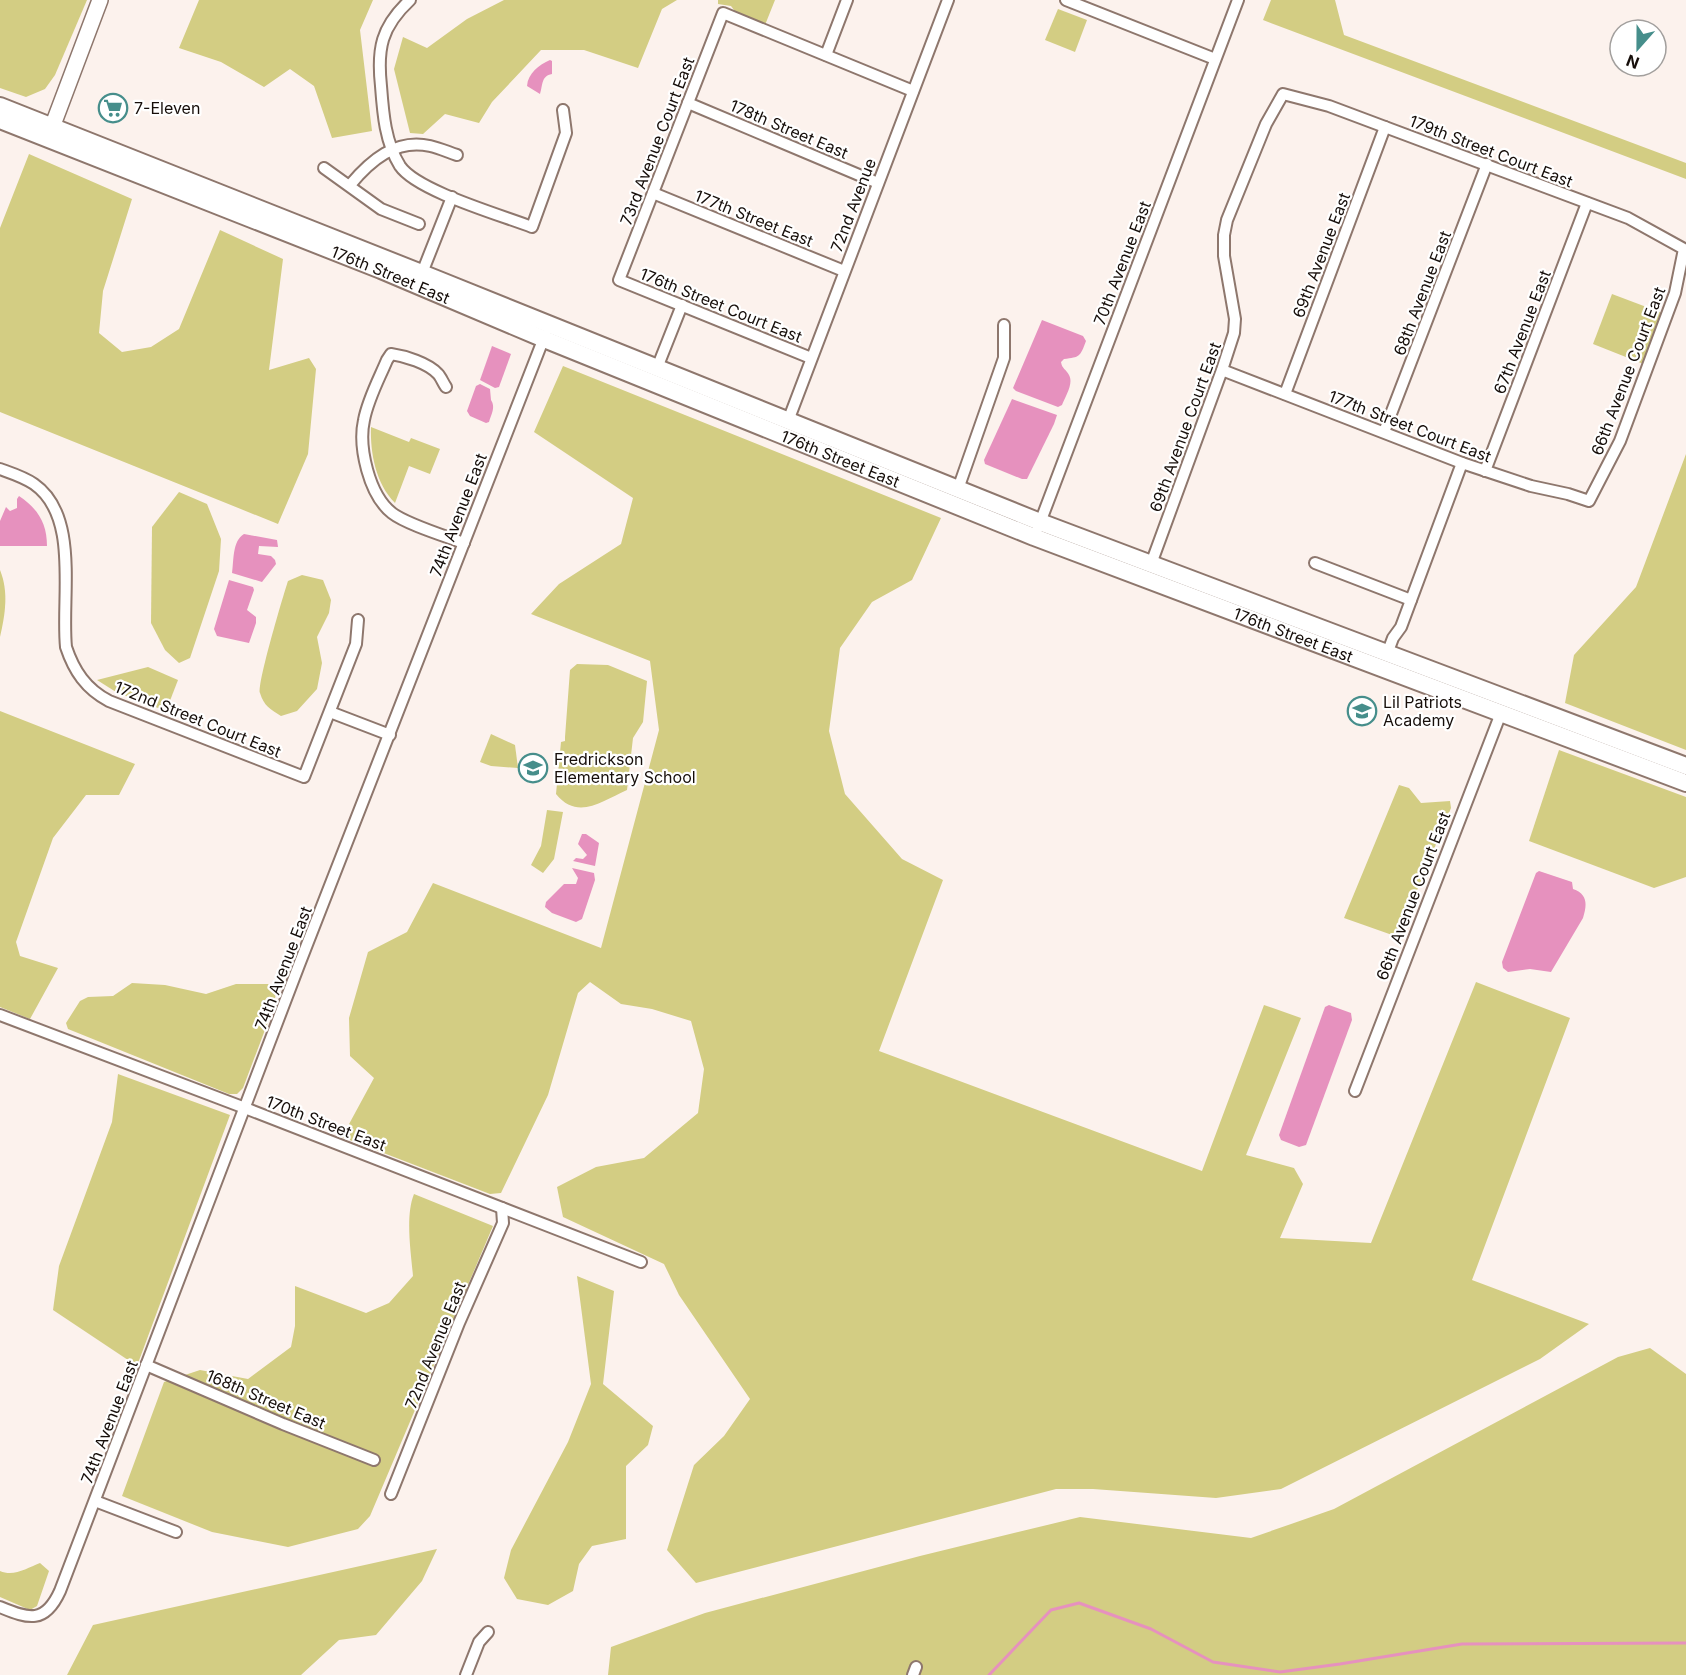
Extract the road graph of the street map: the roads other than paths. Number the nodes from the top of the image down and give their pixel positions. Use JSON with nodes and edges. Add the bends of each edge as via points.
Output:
{"nodes":[{"id":1,"x":100,"y":0,"type":"edge"},
{"id":2,"x":410,"y":0,"type":"edge"},
{"id":3,"x":847,"y":0,"type":"edge"},
{"id":4,"x":948,"y":0,"type":"edge"},
{"id":5,"x":1066,"y":0,"type":"edge"},
{"id":6,"x":1238,"y":0,"type":"edge"},
{"id":7,"x":826,"y":55,"type":"junction"},
{"id":8,"x":1215,"y":59,"type":"junction"},
{"id":9,"x":913,"y":91,"type":"junction"},
{"id":10,"x":1283,"y":94,"type":"joint"},
{"id":11,"x":688,"y":103,"type":"junction"},
{"id":12,"x":0,"y":106,"type":"edge"},
{"id":13,"x":563,"y":110,"type":"dead end"},
{"id":14,"x":0,"y":120,"type":"edge"},
{"id":15,"x":1385,"y":126,"type":"junction"},
{"id":16,"x":50,"y":132,"type":"junction"},
{"id":17,"x":391,"y":148,"type":"junction"},
{"id":18,"x":457,"y":155,"type":"dead end"},
{"id":19,"x":1487,"y":164,"type":"junction"},
{"id":20,"x":324,"y":168,"type":"dead end"},
{"id":21,"x":878,"y":183,"type":"junction"},
{"id":22,"x":350,"y":185,"type":"junction"},
{"id":23,"x":653,"y":193,"type":"junction"},
{"id":24,"x":452,"y":197,"type":"junction"},
{"id":25,"x":1587,"y":203,"type":"junction"},
{"id":26,"x":419,"y":224,"type":"dead end"},
{"id":27,"x":1684,"y":249,"type":"joint"},
{"id":28,"x":381,"y":270,"type":"junction"},
{"id":29,"x":844,"y":271,"type":"junction"},
{"id":30,"x":422,"y":273,"type":"junction"},
{"id":31,"x":619,"y":280,"type":"joint"},
{"id":32,"x":682,"y":305,"type":"junction"},
{"id":33,"x":1004,"y":325,"type":"dead end"},
{"id":34,"x":547,"y":332,"type":"junction"},
{"id":35,"x":811,"y":358,"type":"junction"},
{"id":36,"x":657,"y":368,"type":"junction"},
{"id":37,"x":1222,"y":370,"type":"junction"},
{"id":38,"x":446,"y":387,"type":"dead end"},
{"id":39,"x":1285,"y":394,"type":"junction"},
{"id":40,"x":788,"y":421,"type":"junction"},
{"id":41,"x":1384,"y":432,"type":"junction"},
{"id":42,"x":1462,"y":463,"type":"junction"},
{"id":43,"x":0,"y":469,"type":"edge"},
{"id":44,"x":1485,"y":471,"type":"junction"},
{"id":45,"x":957,"y":489,"type":"junction"},
{"id":46,"x":1589,"y":501,"type":"joint"},
{"id":47,"x":1037,"y":529,"type":"junction"},
{"id":48,"x":464,"y":543,"type":"junction"},
{"id":49,"x":1315,"y":562,"type":"dead end"},
{"id":50,"x":1151,"y":564,"type":"junction"},
{"id":51,"x":1411,"y":600,"type":"junction"},
{"id":52,"x":358,"y":620,"type":"dead end"},
{"id":53,"x":1387,"y":654,"type":"junction"},
{"id":54,"x":330,"y":712,"type":"junction"},
{"id":55,"x":1501,"y":713,"type":"junction"},
{"id":56,"x":390,"y":735,"type":"junction"},
{"id":57,"x":1559,"y":735,"type":"junction"},
{"id":58,"x":1618,"y":740,"type":"junction"},
{"id":59,"x":1686,"y":766,"type":"edge"},
{"id":60,"x":1686,"y":783,"type":"edge"},
{"id":61,"x":0,"y":1015,"type":"edge"},
{"id":62,"x":1355,"y":1091,"type":"dead end"},
{"id":63,"x":245,"y":1108,"type":"junction"},
{"id":64,"x":502,"y":1208,"type":"junction"},
{"id":65,"x":641,"y":1262,"type":"dead end"},
{"id":66,"x":146,"y":1365,"type":"junction"},
{"id":67,"x":374,"y":1460,"type":"dead end"},
{"id":68,"x":392,"y":1494,"type":"dead end"},
{"id":69,"x":95,"y":1501,"type":"junction"},
{"id":70,"x":176,"y":1532,"type":"dead end"},
{"id":71,"x":0,"y":1607,"type":"edge"},
{"id":72,"x":488,"y":1632,"type":"dead end"},
{"id":73,"x":466,"y":1675,"type":"edge"}],
"edges":[{"from":1,"to":16,"type":"street"},
{"from":2,"to":17,"type":"street","via":[[391,21],[382,39],[379,63],[384,122]]},
{"from":3,"to":7,"type":"street"},
{"from":4,"to":9,"type":"street","name":"72nd Avenue"},
{"from":5,"to":8,"type":"street"},
{"from":6,"to":8,"type":"street","name":"70th Avenue East"},
{"from":7,"to":9,"type":"street"},
{"from":7,"to":11,"type":"street","name":"73rd Avenue Court East","via":[[723,13]]},
{"from":8,"to":47,"type":"street","name":"70th Avenue East"},
{"from":9,"to":21,"type":"street","name":"72nd Avenue"},
{"from":10,"to":15,"type":"street","name":"179th Street Court East"},
{"from":10,"to":37,"type":"street","name":"69th Avenue Court East","via":[[1266,124],[1227,220],[1224,256],[1235,319]]},
{"from":11,"to":21,"type":"street","name":"178th Street East"},
{"from":11,"to":23,"type":"street","name":"73rd Avenue Court East"},
{"from":12,"to":16,"type":"main road","name":"176th Street East"},
{"from":13,"to":24,"type":"street","via":[[566,134],[532,227]]},
{"from":14,"to":16,"type":"main road","name":"176th Street East"},
{"from":15,"to":19,"type":"street","name":"179th Street Court East"},
{"from":15,"to":39,"type":"street","name":"69th Avenue East"},
{"from":16,"to":28,"type":"main road","name":"176th Street East"},
{"from":16,"to":30,"type":"main road","name":"176th Street East"},
{"from":17,"to":18,"type":"street","via":[[429,146]]},
{"from":17,"to":22,"type":"street"},
{"from":17,"to":24,"type":"street","via":[[401,167],[412,177]]},
{"from":19,"to":25,"type":"street","name":"179th Street Court East"},
{"from":19,"to":41,"type":"street","name":"68th Avenue East"},
{"from":20,"to":22,"type":"street"},
{"from":21,"to":29,"type":"street","name":"72nd Avenue"},
{"from":22,"to":26,"type":"street","via":[[381,209]]},
{"from":23,"to":29,"type":"street","name":"177th Street East"},
{"from":23,"to":31,"type":"street","name":"73rd Avenue Court East"},
{"from":24,"to":30,"type":"street"},
{"from":25,"to":27,"type":"street","name":"179th Street Court East","via":[[1628,218]]},
{"from":25,"to":44,"type":"street","name":"67th Avenue East"},
{"from":27,"to":46,"type":"street","name":"66th Avenue Court East","via":[[1675,293],[1620,441]]},
{"from":28,"to":30,"type":"main road","via":[[413,277]]},
{"from":28,"to":34,"type":"main road","name":"176th Street East"},
{"from":29,"to":35,"type":"street","name":"72nd Avenue"},
{"from":30,"to":34,"type":"main road","name":"176th Street East"},
{"from":31,"to":32,"type":"street","name":"176th Street Court East"},
{"from":32,"to":35,"type":"street","name":"176th Street Court East"},
{"from":32,"to":36,"type":"street"},
{"from":33,"to":45,"type":"street","via":[[1005,358]]},
{"from":34,"to":36,"type":"main road","name":"176th Street East"},
{"from":34,"to":47,"type":"main road","name":"176th Street East"},
{"from":34,"to":48,"type":"street","name":"74th Avenue East"},
{"from":35,"to":40,"type":"street","name":"72nd Avenue"},
{"from":36,"to":40,"type":"main road","name":"176th Street East"},
{"from":37,"to":39,"type":"street","name":"177th Street Court East"},
{"from":37,"to":50,"type":"street","name":"69th Avenue Court East"},
{"from":38,"to":48,"type":"street","via":[[429,368],[391,354],[370,401],[362,431],[364,455],[374,489],[393,514]]},
{"from":39,"to":41,"type":"street","name":"177th Street Court East"},
{"from":40,"to":45,"type":"main road","name":"176th Street East"},
{"from":41,"to":42,"type":"street","name":"177th Street Court East"},
{"from":42,"to":44,"type":"street","name":"177th Street Court East"},
{"from":42,"to":51,"type":"street"},
{"from":43,"to":54,"type":"street","name":"172nd Street Court East","via":[[33,483],[52,502],[60,519],[64,539],[66,647],[84,682],[98,695],[304,777]]},
{"from":44,"to":46,"type":"street","name":"177th Street Court East"},
{"from":45,"to":47,"type":"main road","name":"176th Street East"},
{"from":47,"to":50,"type":"main road","name":"176th Street East"},
{"from":47,"to":55,"type":"main road","name":"176th Street East"},
{"from":48,"to":56,"type":"street","name":"74th Avenue East"},
{"from":49,"to":51,"type":"street"},
{"from":50,"to":53,"type":"main road","name":"176th Street East"},
{"from":51,"to":53,"type":"street"},
{"from":52,"to":54,"type":"street","via":[[356,644]]},
{"from":53,"to":58,"type":"main road","name":"176th Street East"},
{"from":54,"to":56,"type":"street"},
{"from":55,"to":57,"type":"main road","name":"176th Street East"},
{"from":55,"to":62,"type":"street","name":"66th Avenue Court East"},
{"from":56,"to":63,"type":"street","name":"74th Avenue East"},
{"from":57,"to":58,"type":"main road","via":[[1612,745]]},
{"from":57,"to":60,"type":"main road","name":"176th Street East"},
{"from":58,"to":59,"type":"main road","name":"176th Street East"},
{"from":61,"to":63,"type":"street","name":"170th Street East"},
{"from":63,"to":64,"type":"street","name":"170th Street East"},
{"from":63,"to":66,"type":"street","name":"74th Avenue East"},
{"from":64,"to":65,"type":"street","name":"170th Street East"},
{"from":64,"to":68,"type":"street","name":"72nd Avenue East","via":[[503,1223]]},
{"from":66,"to":67,"type":"street","name":"168th Street East"},
{"from":66,"to":69,"type":"street","name":"74th Avenue East"},
{"from":69,"to":70,"type":"street"},
{"from":69,"to":71,"type":"street","name":"74th Avenue East","via":[[54,1604],[38,1617]]},
{"from":72,"to":73,"type":"street","via":[[479,1642]]}]}
